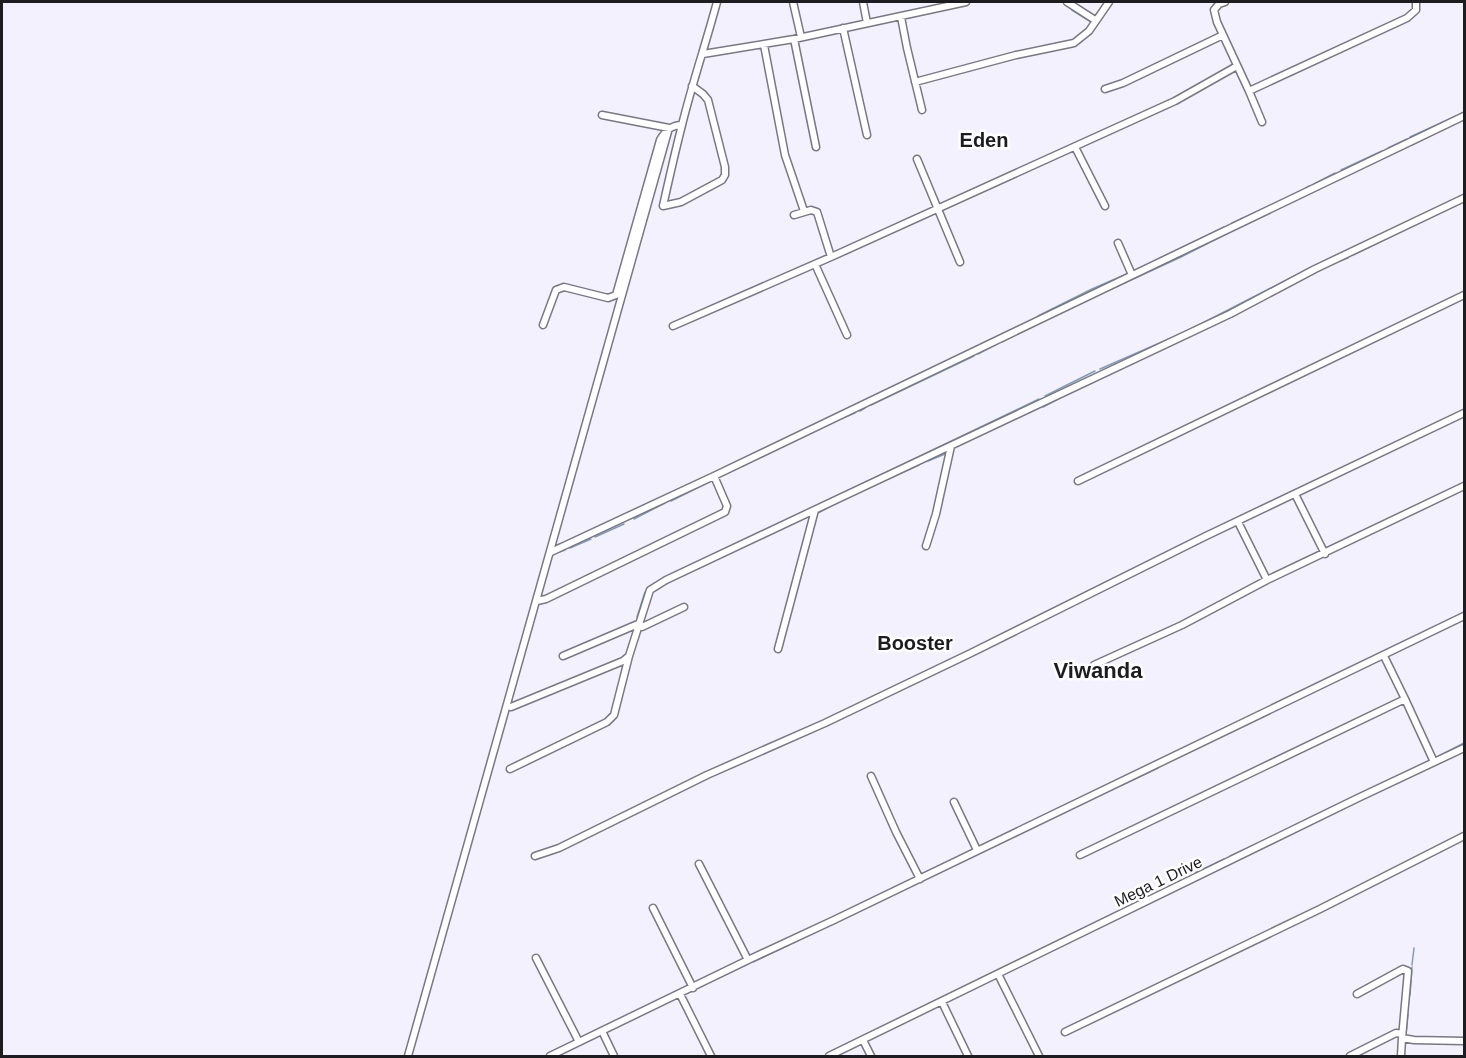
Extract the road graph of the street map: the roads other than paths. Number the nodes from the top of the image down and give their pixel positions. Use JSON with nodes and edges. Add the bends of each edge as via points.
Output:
{"nodes":[{"id":1,"x":717,"y":2,"type":"edge"},
{"id":2,"x":793,"y":2,"type":"edge"},
{"id":3,"x":863,"y":2,"type":"edge"},
{"id":4,"x":966,"y":2,"type":"edge"},
{"id":5,"x":1067,"y":2,"type":"edge"},
{"id":6,"x":1109,"y":2,"type":"edge"},
{"id":7,"x":1225,"y":2,"type":"edge"},
{"id":8,"x":1416,"y":2,"type":"edge"},
{"id":9,"x":901,"y":17,"type":"junction"},
{"id":10,"x":1095,"y":20,"type":"junction"},
{"id":11,"x":867,"y":23,"type":"junction"},
{"id":12,"x":843,"y":28,"type":"junction"},
{"id":13,"x":1223,"y":35,"type":"junction"},
{"id":14,"x":798,"y":38,"type":"junction"},
{"id":15,"x":764,"y":45,"type":"junction"},
{"id":16,"x":704,"y":54,"type":"junction"},
{"id":17,"x":1237,"y":66,"type":"junction"},
{"id":18,"x":915,"y":82,"type":"junction"},
{"id":19,"x":692,"y":86,"type":"junction"},
{"id":20,"x":1105,"y":89,"type":"dead end"},
{"id":21,"x":1249,"y":91,"type":"junction"},
{"id":22,"x":922,"y":110,"type":"dead end"},
{"id":23,"x":602,"y":115,"type":"dead end"},
{"id":24,"x":1464,"y":116,"type":"edge"},
{"id":25,"x":1262,"y":122,"type":"dead end"},
{"id":26,"x":682,"y":125,"type":"junction"},
{"id":27,"x":669,"y":128,"type":"junction"},
{"id":28,"x":867,"y":135,"type":"dead end"},
{"id":29,"x":816,"y":147,"type":"dead end"},
{"id":30,"x":1076,"y":147,"type":"junction"},
{"id":31,"x":917,"y":159,"type":"dead end"},
{"id":32,"x":1464,"y":198,"type":"edge"},
{"id":33,"x":1105,"y":206,"type":"dead end"},
{"id":34,"x":938,"y":208,"type":"junction"},
{"id":35,"x":804,"y":211,"type":"junction"},
{"id":36,"x":794,"y":215,"type":"dead end"},
{"id":37,"x":1118,"y":243,"type":"dead end"},
{"id":38,"x":831,"y":257,"type":"junction"},
{"id":39,"x":960,"y":262,"type":"dead end"},
{"id":40,"x":815,"y":264,"type":"junction"},
{"id":41,"x":1132,"y":275,"type":"junction"},
{"id":42,"x":1464,"y":295,"type":"edge"},
{"id":43,"x":543,"y":325,"type":"dead end"},
{"id":44,"x":673,"y":326,"type":"dead end"},
{"id":45,"x":847,"y":335,"type":"dead end"},
{"id":46,"x":1464,"y":413,"type":"edge"},
{"id":47,"x":951,"y":446,"type":"junction"},
{"id":48,"x":714,"y":476,"type":"junction"},
{"id":49,"x":1078,"y":481,"type":"dead end"},
{"id":50,"x":1464,"y":486,"type":"edge"},
{"id":51,"x":1295,"y":494,"type":"junction"},
{"id":52,"x":815,"y":510,"type":"junction"},
{"id":53,"x":1238,"y":522,"type":"junction"},
{"id":54,"x":926,"y":546,"type":"dead end"},
{"id":55,"x":551,"y":552,"type":"junction"},
{"id":56,"x":1325,"y":554,"type":"junction"},
{"id":57,"x":1268,"y":580,"type":"junction"},
{"id":58,"x":537,"y":601,"type":"junction"},
{"id":59,"x":684,"y":607,"type":"dead end"},
{"id":60,"x":1464,"y":616,"type":"edge"},
{"id":61,"x":638,"y":624,"type":"junction"},
{"id":62,"x":778,"y":649,"type":"dead end"},
{"id":63,"x":563,"y":656,"type":"dead end"},
{"id":64,"x":629,"y":656,"type":"junction"},
{"id":65,"x":1384,"y":656,"type":"junction"},
{"id":66,"x":1094,"y":666,"type":"dead end"},
{"id":67,"x":1405,"y":699,"type":"junction"},
{"id":68,"x":511,"y":707,"type":"dead end"},
{"id":69,"x":1464,"y":748,"type":"edge"},
{"id":70,"x":1434,"y":762,"type":"junction"},
{"id":71,"x":510,"y":769,"type":"dead end"},
{"id":72,"x":871,"y":776,"type":"dead end"},
{"id":73,"x":954,"y":802,"type":"dead end"},
{"id":74,"x":1464,"y":836,"type":"edge"},
{"id":75,"x":977,"y":850,"type":"junction"},
{"id":76,"x":1080,"y":855,"type":"dead end"},
{"id":77,"x":535,"y":856,"type":"dead end"},
{"id":78,"x":699,"y":864,"type":"dead end"},
{"id":79,"x":920,"y":879,"type":"junction"},
{"id":80,"x":653,"y":908,"type":"dead end"},
{"id":81,"x":536,"y":958,"type":"dead end"},
{"id":82,"x":748,"y":960,"type":"junction"},
{"id":83,"x":998,"y":974,"type":"junction"},
{"id":84,"x":693,"y":988,"type":"junction"},
{"id":85,"x":680,"y":994,"type":"junction"},
{"id":86,"x":1357,"y":994,"type":"dead end"},
{"id":87,"x":942,"y":1002,"type":"junction"},
{"id":88,"x":602,"y":1031,"type":"junction"},
{"id":89,"x":1065,"y":1032,"type":"dead end"},
{"id":90,"x":1402,"y":1036,"type":"junction"},
{"id":91,"x":863,"y":1040,"type":"junction"},
{"id":92,"x":1464,"y":1041,"type":"edge"},
{"id":93,"x":579,"y":1042,"type":"junction"},
{"id":94,"x":408,"y":1056,"type":"edge"},
{"id":95,"x":550,"y":1056,"type":"edge"},
{"id":96,"x":614,"y":1056,"type":"edge"},
{"id":97,"x":711,"y":1056,"type":"edge"},
{"id":98,"x":829,"y":1056,"type":"edge"},
{"id":99,"x":871,"y":1056,"type":"edge"},
{"id":100,"x":967,"y":1056,"type":"edge"},
{"id":101,"x":1039,"y":1056,"type":"edge"},
{"id":102,"x":1350,"y":1056,"type":"edge"},
{"id":103,"x":1401,"y":1056,"type":"edge"}],
"edges":[{"from":1,"to":16,"type":"street"},
{"from":2,"to":14,"type":"street"},
{"from":3,"to":11,"type":"street"},
{"from":4,"to":9,"type":"street"},
{"from":5,"to":10,"type":"street"},
{"from":6,"to":10,"type":"street"},
{"from":7,"to":13,"type":"street","via":[[1214,10]]},
{"from":8,"to":21,"type":"street","via":[[1416,10],[1407,18]]},
{"from":9,"to":11,"type":"street"},
{"from":9,"to":18,"type":"street"},
{"from":10,"to":18,"type":"street","via":[[1074,43]]},
{"from":11,"to":12,"type":"street"},
{"from":12,"to":14,"type":"street"},
{"from":12,"to":28,"type":"street"},
{"from":13,"to":17,"type":"street"},
{"from":13,"to":20,"type":"street"},
{"from":14,"to":15,"type":"street"},
{"from":14,"to":29,"type":"street"},
{"from":15,"to":16,"type":"street"},
{"from":15,"to":35,"type":"street","via":[[785,155]]},
{"from":16,"to":19,"type":"street"},
{"from":17,"to":21,"type":"street"},
{"from":17,"to":30,"type":"street","via":[[1175,101]]},
{"from":18,"to":22,"type":"street"},
{"from":19,"to":26,"type":"street"},
{"from":19,"to":26,"type":"street","via":[[708,100],[725,175],[681,202],[663,206]]},
{"from":21,"to":25,"type":"street"},
{"from":23,"to":27,"type":"street"},
{"from":24,"to":41,"type":"street"},
{"from":26,"to":27,"type":"street"},
{"from":27,"to":43,"type":"street","via":[[660,140],[616,295],[608,298],[560,288]]},
{"from":27,"to":55,"type":"street"},
{"from":30,"to":33,"type":"street"},
{"from":30,"to":34,"type":"street"},
{"from":31,"to":34,"type":"street"},
{"from":32,"to":47,"type":"street"},
{"from":34,"to":38,"type":"street"},
{"from":34,"to":39,"type":"street"},
{"from":35,"to":36,"type":"street"},
{"from":35,"to":38,"type":"street","via":[[817,212]]},
{"from":37,"to":41,"type":"street"},
{"from":38,"to":40,"type":"street"},
{"from":40,"to":44,"type":"street"},
{"from":40,"to":45,"type":"street"},
{"from":41,"to":48,"type":"street"},
{"from":42,"to":49,"type":"street"},
{"from":46,"to":51,"type":"street"},
{"from":47,"to":52,"type":"street"},
{"from":47,"to":54,"type":"street"},
{"from":48,"to":55,"type":"street"},
{"from":48,"to":58,"type":"street","via":[[727,506],[725,512]]},
{"from":50,"to":56,"type":"street"},
{"from":51,"to":53,"type":"street"},
{"from":51,"to":56,"type":"street"},
{"from":52,"to":61,"type":"street","via":[[650,590]]},
{"from":52,"to":62,"type":"street"},
{"from":53,"to":57,"type":"street"},
{"from":53,"to":77,"type":"street","via":[[825,723]]},
{"from":55,"to":58,"type":"street"},
{"from":56,"to":57,"type":"street"},
{"from":57,"to":66,"type":"street"},
{"from":58,"to":94,"type":"street"},
{"from":59,"to":61,"type":"street","via":[[642,627]]},
{"from":60,"to":65,"type":"street"},
{"from":61,"to":63,"type":"street"},
{"from":61,"to":64,"type":"street"},
{"from":64,"to":68,"type":"street"},
{"from":64,"to":71,"type":"street","via":[[615,715]]},
{"from":65,"to":67,"type":"street"},
{"from":65,"to":75,"type":"street"},
{"from":67,"to":70,"type":"street"},
{"from":67,"to":76,"type":"street"},
{"from":69,"to":70,"type":"street","name":"Mega 1 Drive"},
{"from":70,"to":83,"type":"street","name":"Mega 1 Drive"},
{"from":72,"to":79,"type":"street"},
{"from":73,"to":75,"type":"street"},
{"from":74,"to":89,"type":"street"},
{"from":75,"to":79,"type":"street"},
{"from":78,"to":82,"type":"street"},
{"from":79,"to":82,"type":"street"},
{"from":80,"to":84,"type":"street"},
{"from":81,"to":93,"type":"street"},
{"from":82,"to":84,"type":"street"},
{"from":83,"to":87,"type":"street","name":"Mega 1 Drive"},
{"from":83,"to":101,"type":"street"},
{"from":84,"to":85,"type":"street"},
{"from":85,"to":88,"type":"street"},
{"from":85,"to":97,"type":"street"},
{"from":86,"to":90,"type":"street","via":[[1403,969],[1408,971]]},
{"from":87,"to":91,"type":"street","name":"Mega 1 Drive"},
{"from":87,"to":100,"type":"street"},
{"from":88,"to":93,"type":"street"},
{"from":88,"to":96,"type":"street"},
{"from":90,"to":92,"type":"street","via":[[1414,1040]]},
{"from":90,"to":102,"type":"street","via":[[1396,1033]]},
{"from":90,"to":103,"type":"street"},
{"from":91,"to":98,"type":"street","name":"Mega 1 Drive"},
{"from":91,"to":99,"type":"street"},
{"from":93,"to":95,"type":"street"}]}
